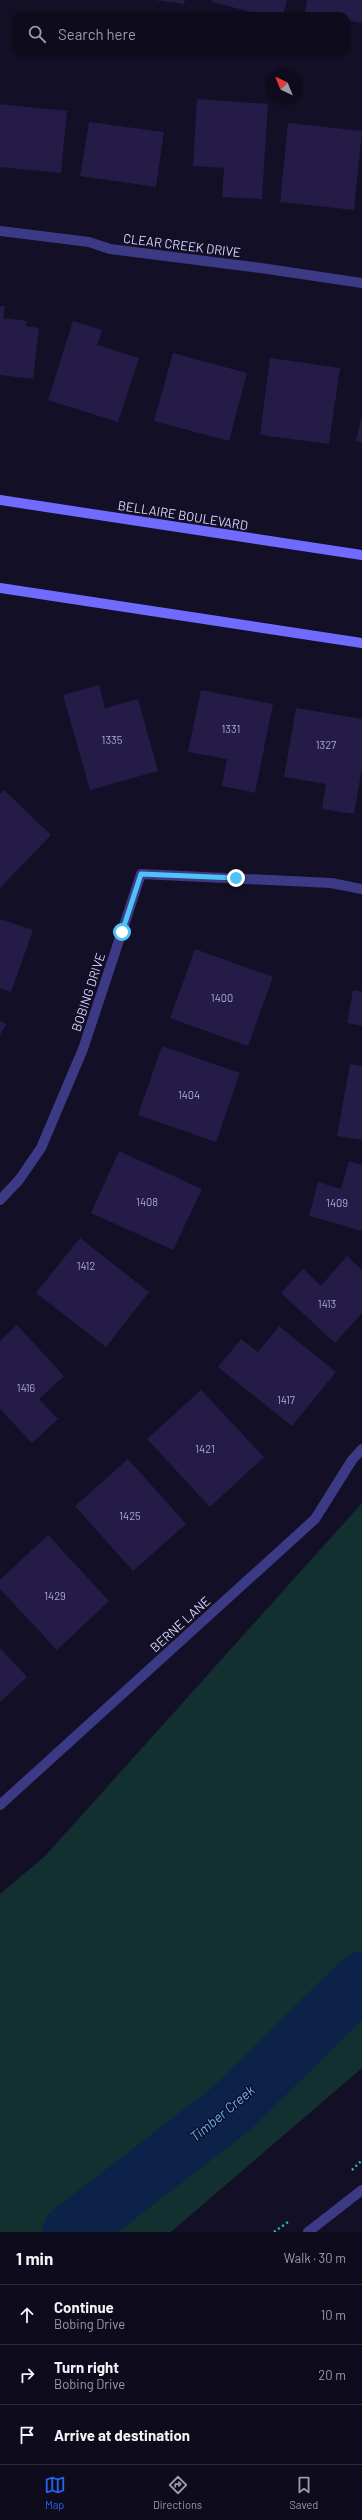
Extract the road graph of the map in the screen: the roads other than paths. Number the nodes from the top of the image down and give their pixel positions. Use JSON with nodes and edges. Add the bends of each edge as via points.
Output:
{"nodes":[{"id":1,"x":0,"y":231,"type":"edge"},
{"id":2,"x":362,"y":283,"type":"edge"},
{"id":3,"x":0,"y":500,"type":"edge"},
{"id":4,"x":362,"y":555,"type":"edge"},
{"id":5,"x":0,"y":588,"type":"edge"},
{"id":6,"x":362,"y":643,"type":"edge"},
{"id":7,"x":362,"y":889,"type":"edge"},
{"id":8,"x":0,"y":1200,"type":"edge"},
{"id":9,"x":362,"y":1448,"type":"edge"},
{"id":10,"x":0,"y":1805,"type":"edge"},
{"id":11,"x":362,"y":2190,"type":"edge"},
{"id":12,"x":308,"y":2232,"type":"edge"}],
"edges":[{"from":1,"to":2,"type":"street","name":"CLEAR CREEK DRIVE","via":[[89,242],[110,249]]},
{"from":3,"to":4,"type":"main road","name":"BELLAIRE BOULEVARD"},
{"from":5,"to":6,"type":"main road"},
{"from":7,"to":8,"type":"street","name":"BOBING DRIVE","via":[[331,883],[141,874],[83,1049],[41,1148],[19,1180]]},
{"from":9,"to":10,"type":"street","name":"BERNE LANE","via":[[315,1519]]},
{"from":11,"to":12,"type":"street"}]}
